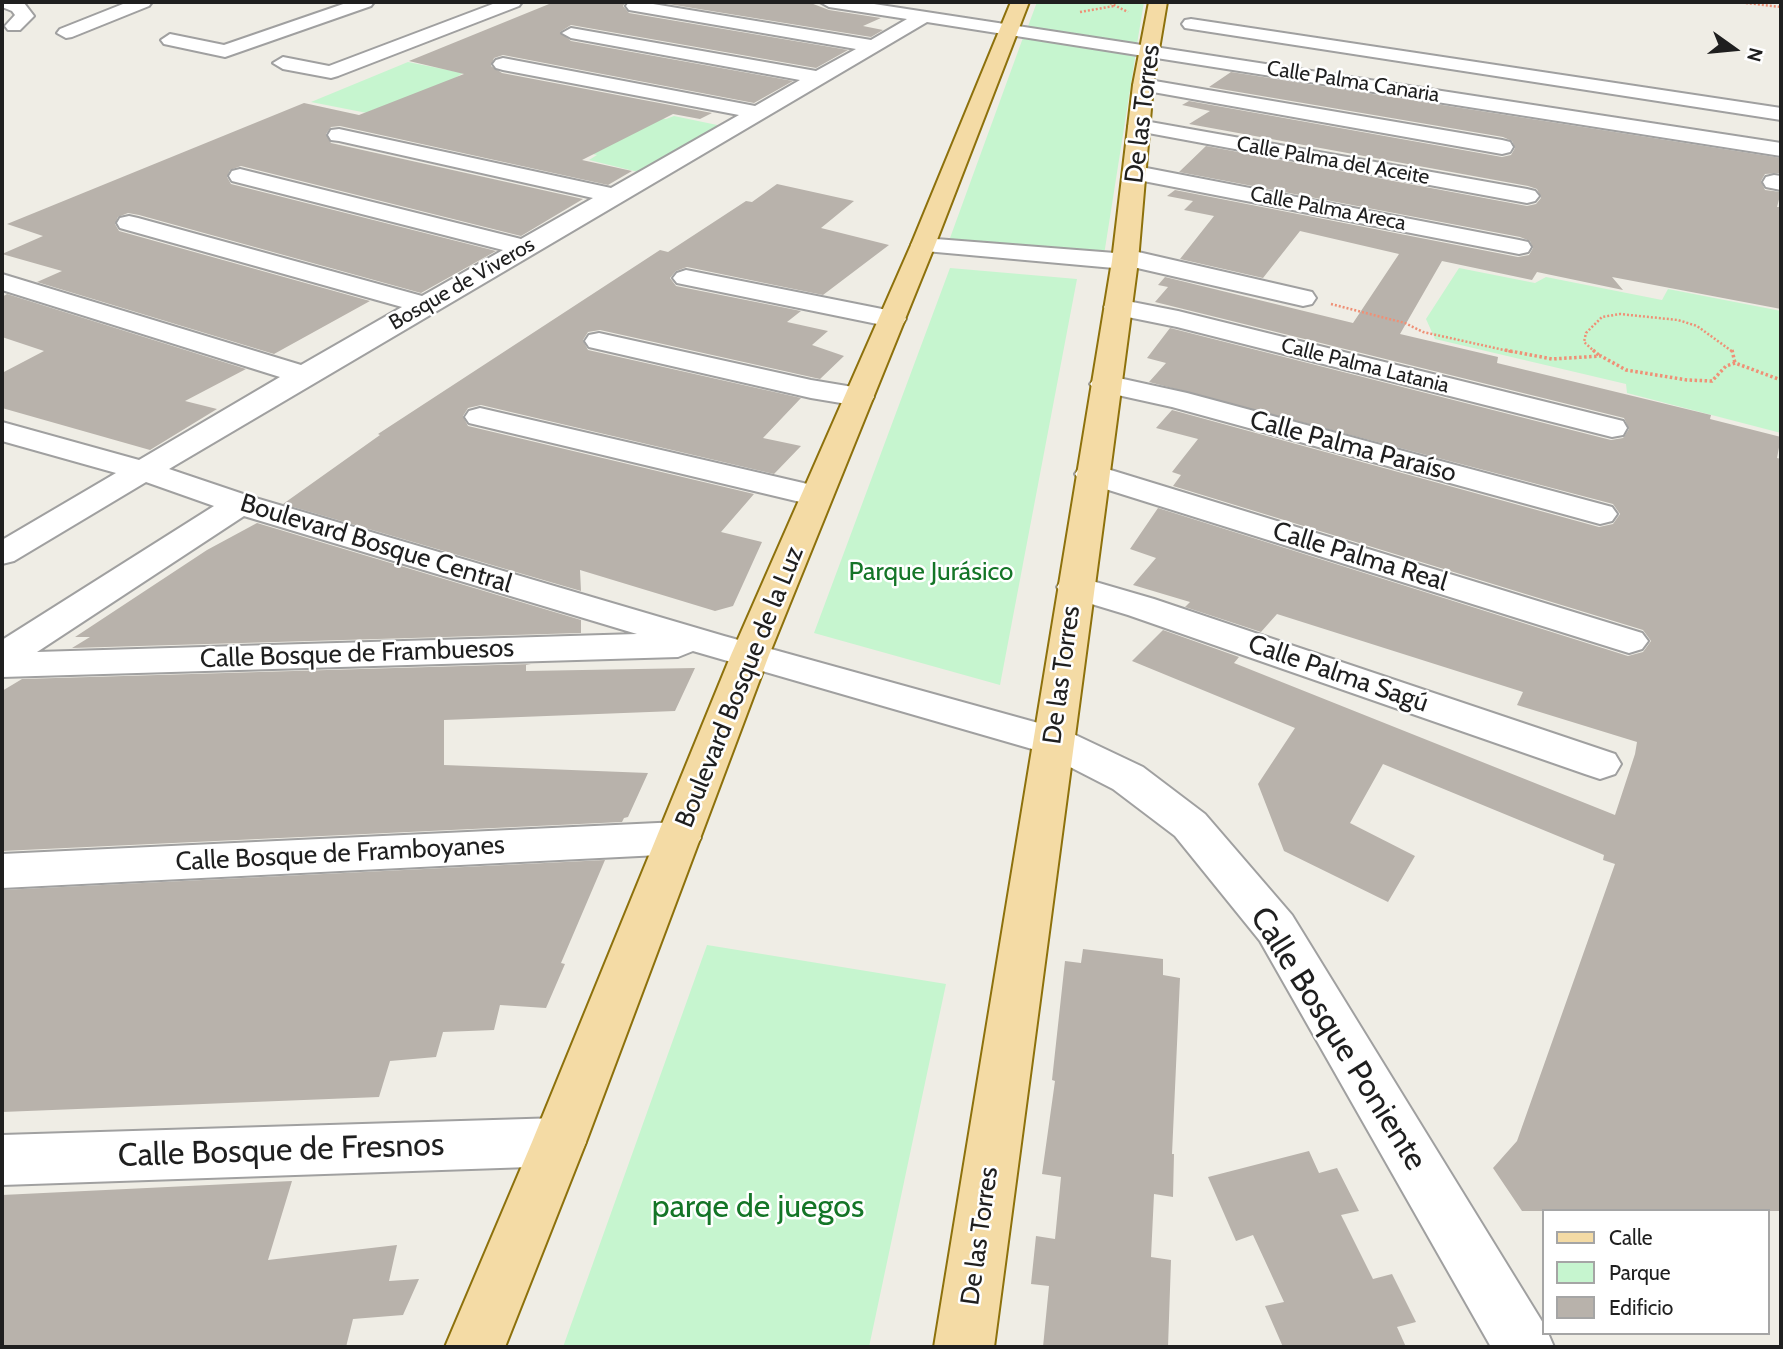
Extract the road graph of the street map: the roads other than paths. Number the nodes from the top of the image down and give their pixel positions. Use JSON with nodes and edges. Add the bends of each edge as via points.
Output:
{"nodes":[{"id":1,"x":3,"y":2,"type":"edge"},
{"id":2,"x":143,"y":2,"type":"edge"},
{"id":3,"x":365,"y":2,"type":"edge"},
{"id":4,"x":513,"y":2,"type":"edge"},
{"id":5,"x":829,"y":2,"type":"edge"},
{"id":6,"x":1158,"y":2,"type":"edge"},
{"id":7,"x":1193,"y":2,"type":"edge"},
{"id":8,"x":635,"y":6,"type":"dead end"},
{"id":9,"x":1011,"y":9,"type":"edge"},
{"id":10,"x":1225,"y":11,"type":"dead end"},
{"id":11,"x":923,"y":16,"type":"junction"},
{"id":12,"x":1191,"y":24,"type":"junction"},
{"id":13,"x":14,"y":26,"type":"dead end"},
{"id":14,"x":66,"y":33,"type":"dead end"},
{"id":15,"x":571,"y":33,"type":"dead end"},
{"id":16,"x":170,"y":40,"type":"dead end"},
{"id":17,"x":874,"y":46,"type":"junction"},
{"id":18,"x":1148,"y":56,"type":"junction"},
{"id":19,"x":283,"y":63,"type":"dead end"},
{"id":20,"x":503,"y":64,"type":"dead end"},
{"id":21,"x":821,"y":78,"type":"junction"},
{"id":22,"x":760,"y":113,"type":"junction"},
{"id":23,"x":1781,"y":114,"type":"edge"},
{"id":24,"x":1139,"y":126,"type":"junction"},
{"id":25,"x":338,"y":135,"type":"dead end"},
{"id":26,"x":1502,"y":147,"type":"dead end"},
{"id":27,"x":1781,"y":149,"type":"edge"},
{"id":28,"x":1136,"y":173,"type":"junction"},
{"id":29,"x":240,"y":176,"type":"dead end"},
{"id":30,"x":615,"y":195,"type":"junction"},
{"id":31,"x":1527,"y":196,"type":"dead end"},
{"id":32,"x":128,"y":223,"type":"dead end"},
{"id":33,"x":923,"y":245,"type":"junction"},
{"id":34,"x":1520,"y":247,"type":"dead end"},
{"id":35,"x":526,"y":248,"type":"junction"},
{"id":36,"x":1125,"y":259,"type":"junction"},
{"id":37,"x":686,"y":278,"type":"dead end"},
{"id":38,"x":2,"y":282,"type":"edge"},
{"id":39,"x":1303,"y":298,"type":"road end"},
{"id":40,"x":424,"y":305,"type":"junction"},
{"id":41,"x":1117,"y":307,"type":"junction"},
{"id":42,"x":892,"y":319,"type":"junction"},
{"id":43,"x":599,"y":341,"type":"dead end"},
{"id":44,"x":304,"y":375,"type":"junction"},
{"id":45,"x":1105,"y":384,"type":"junction"},
{"id":46,"x":859,"y":397,"type":"junction"},
{"id":47,"x":480,"y":417,"type":"dead end"},
{"id":48,"x":1612,"y":428,"type":"dead end"},
{"id":49,"x":2,"y":432,"type":"edge"},
{"id":50,"x":144,"y":471,"type":"junction"},
{"id":51,"x":1091,"y":474,"type":"junction"},
{"id":52,"x":817,"y":496,"type":"junction"},
{"id":53,"x":240,"y":504,"type":"junction"},
{"id":54,"x":1600,"y":514,"type":"dead end"},
{"id":55,"x":2,"y":554,"type":"edge"},
{"id":56,"x":1075,"y":587,"type":"junction"},
{"id":57,"x":1629,"y":641,"type":"dead end"},
{"id":58,"x":711,"y":644,"type":"junction"},
{"id":59,"x":750,"y":655,"type":"junction"},
{"id":60,"x":2,"y":657,"type":"edge"},
{"id":61,"x":2,"y":665,"type":"edge"},
{"id":62,"x":1053,"y":741,"type":"junction"},
{"id":63,"x":1600,"y":764,"type":"dead end"},
{"id":64,"x":679,"y":838,"type":"junction"},
{"id":65,"x":2,"y":871,"type":"edge"},
{"id":66,"x":559,"y":1142,"type":"junction"},
{"id":67,"x":2,"y":1160,"type":"edge"},
{"id":68,"x":475,"y":1347,"type":"edge"},
{"id":69,"x":964,"y":1347,"type":"edge"},
{"id":70,"x":1524,"y":1347,"type":"edge"}],
"edges":[{"from":1,"to":13,"type":"street","via":[[18,7],[25,16]]},
{"from":2,"to":14,"type":"street"},
{"from":3,"to":16,"type":"street","via":[[225,51]]},
{"from":4,"to":19,"type":"street","via":[[331,72]]},
{"from":5,"to":11,"type":"street","name":"Calle Palma Canaria"},
{"from":6,"to":18,"type":"main road","name":"De las Torres"},
{"from":7,"to":12,"type":"street"},
{"from":8,"to":17,"type":"street"},
{"from":9,"to":11,"type":"street","name":"Calle Palma Canaria"},
{"from":9,"to":18,"type":"street","name":"Calle Palma Canaria"},
{"from":9,"to":33,"type":"main road","name":"Boulevard Bosque de la Luz"},
{"from":10,"to":12,"type":"street"},
{"from":11,"to":17,"type":"street","name":"Bosque de Viveros"},
{"from":12,"to":18,"type":"street"},
{"from":12,"to":23,"type":"street"},
{"from":15,"to":21,"type":"street"},
{"from":17,"to":21,"type":"street","name":"Bosque de Viveros"},
{"from":18,"to":24,"type":"main road","name":"De las Torres"},
{"from":18,"to":26,"type":"street"},
{"from":18,"to":27,"type":"street","name":"Calle Palma Canaria"},
{"from":20,"to":22,"type":"street"},
{"from":21,"to":22,"type":"street","name":"Bosque de Viveros"},
{"from":22,"to":30,"type":"street","name":"Bosque de Viveros"},
{"from":24,"to":28,"type":"main road","name":"De las Torres"},
{"from":24,"to":31,"type":"street","name":"Calle Palma del Aceite"},
{"from":25,"to":30,"type":"street"},
{"from":28,"to":34,"type":"street","name":"Calle Palma Areca"},
{"from":28,"to":36,"type":"main road","name":"De las Torres"},
{"from":29,"to":35,"type":"street"},
{"from":30,"to":35,"type":"street","name":"Bosque de Viveros"},
{"from":32,"to":40,"type":"street"},
{"from":33,"to":36,"type":"street"},
{"from":33,"to":42,"type":"main road","name":"Boulevard Bosque de la Luz"},
{"from":35,"to":40,"type":"street","name":"Bosque de Viveros"},
{"from":36,"to":39,"type":"street"},
{"from":36,"to":41,"type":"main road","name":"De las Torres"},
{"from":37,"to":42,"type":"street"},
{"from":38,"to":44,"type":"street"},
{"from":40,"to":44,"type":"street","name":"Bosque de Viveros"},
{"from":41,"to":45,"type":"main road","name":"De las Torres"},
{"from":41,"to":48,"type":"street","name":"Calle Palma Latania"},
{"from":42,"to":46,"type":"main road","name":"Boulevard Bosque de la Luz"},
{"from":43,"to":46,"type":"street"},
{"from":44,"to":50,"type":"street","name":"Bosque de Viveros"},
{"from":45,"to":51,"type":"main road","name":"De las Torres"},
{"from":45,"to":54,"type":"street","name":"Calle Palma Paraíso","via":[[1177,399]]},
{"from":46,"to":52,"type":"main road","name":"Boulevard Bosque de la Luz"},
{"from":47,"to":52,"type":"street"},
{"from":49,"to":50,"type":"street","name":"Boulevard Bosque Central"},
{"from":50,"to":53,"type":"street","name":"Boulevard Bosque Central"},
{"from":50,"to":55,"type":"street","name":"Bosque de Viveros"},
{"from":51,"to":56,"type":"main road","name":"De las Torres"},
{"from":51,"to":57,"type":"street","name":"Calle Palma Real"},
{"from":52,"to":59,"type":"main road","name":"Boulevard Bosque de la Luz"},
{"from":53,"to":58,"type":"street","name":"Boulevard Bosque Central"},
{"from":53,"to":60,"type":"street"},
{"from":56,"to":62,"type":"main road","name":"De las Torres"},
{"from":56,"to":63,"type":"street","name":"Calle Palma Sagú"},
{"from":58,"to":59,"type":"street","name":"Boulevard Bosque Central"},
{"from":58,"to":61,"type":"street","name":"Calle Bosque de Frambuesos"},
{"from":59,"to":62,"type":"street","name":"Calle Bosque Poniente"},
{"from":59,"to":64,"type":"main road","name":"Boulevard Bosque de la Luz"},
{"from":62,"to":69,"type":"main road","name":"De las Torres"},
{"from":62,"to":70,"type":"street","name":"Calle Bosque Poniente","via":[[1128,778],[1190,825],[1276,929]]},
{"from":64,"to":65,"type":"street","name":"Calle Bosque de Framboyanes"},
{"from":64,"to":66,"type":"main road","name":"Boulevard Bosque de la Luz"},
{"from":66,"to":67,"type":"street","name":"Calle Bosque de Fresnos"},
{"from":66,"to":68,"type":"main road","name":"Boulevard Bosque de la Luz"}]}
